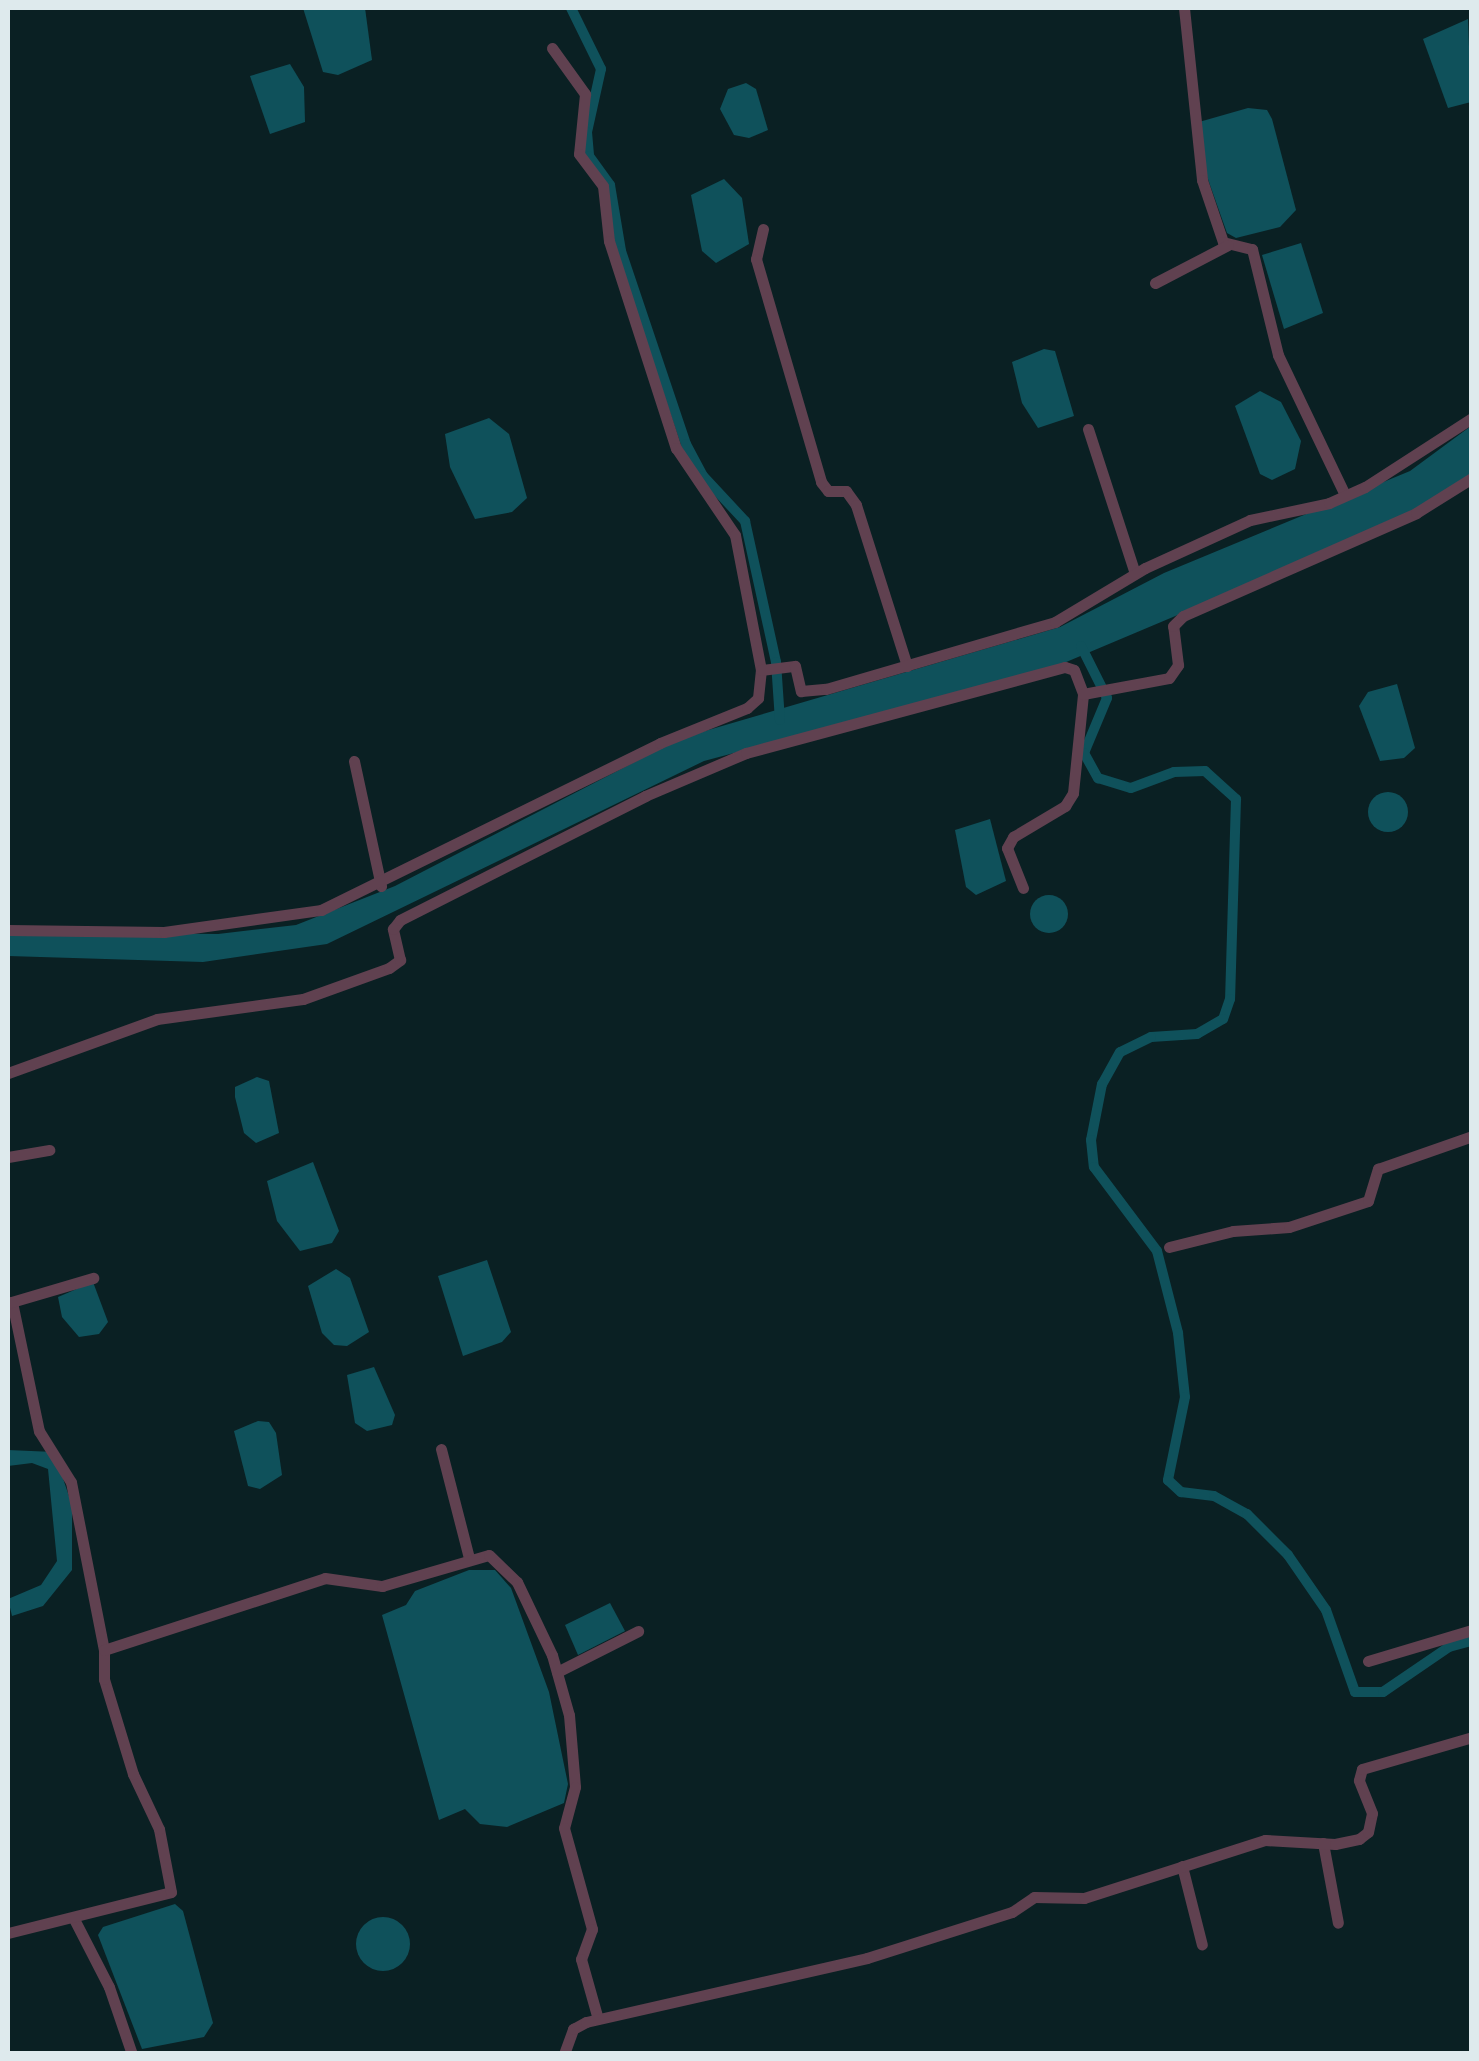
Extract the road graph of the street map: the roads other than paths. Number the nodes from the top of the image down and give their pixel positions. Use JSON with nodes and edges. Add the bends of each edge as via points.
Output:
{"nodes":[{"id":1,"x":1184,"y":8,"type":"edge"},
{"id":2,"x":552,"y":48,"type":"dead end"},
{"id":3,"x":764,"y":229,"type":"dead end"},
{"id":4,"x":1228,"y":244,"type":"junction"},
{"id":5,"x":1155,"y":283,"type":"dead end"},
{"id":6,"x":1472,"y":418,"type":"edge"},
{"id":7,"x":1088,"y":429,"type":"dead end"},
{"id":8,"x":1472,"y":478,"type":"edge"},
{"id":9,"x":1345,"y":495,"type":"junction"},
{"id":10,"x":1134,"y":574,"type":"junction"},
{"id":11,"x":907,"y":666,"type":"junction"},
{"id":12,"x":764,"y":670,"type":"junction"},
{"id":13,"x":1086,"y":693,"type":"junction"},
{"id":14,"x":354,"y":761,"type":"dead end"},
{"id":15,"x":380,"y":886,"type":"junction"},
{"id":16,"x":1023,"y":888,"type":"dead end"},
{"id":17,"x":8,"y":930,"type":"edge"},
{"id":18,"x":8,"y":1073,"type":"edge"},
{"id":19,"x":1472,"y":1136,"type":"edge"},
{"id":20,"x":50,"y":1150,"type":"dead end"},
{"id":21,"x":8,"y":1157,"type":"edge"},
{"id":22,"x":1169,"y":1247,"type":"dead end"},
{"id":23,"x":93,"y":1278,"type":"dead end"},
{"id":24,"x":10,"y":1303,"type":"edge"},
{"id":25,"x":441,"y":1449,"type":"dead end"},
{"id":26,"x":469,"y":1558,"type":"junction"},
{"id":27,"x":1472,"y":1630,"type":"edge"},
{"id":28,"x":638,"y":1631,"type":"dead end"},
{"id":29,"x":104,"y":1650,"type":"junction"},
{"id":30,"x":1368,"y":1661,"type":"dead end"},
{"id":31,"x":557,"y":1672,"type":"junction"},
{"id":32,"x":1472,"y":1736,"type":"edge"},
{"id":33,"x":1323,"y":1843,"type":"junction"},
{"id":34,"x":1182,"y":1866,"type":"junction"},
{"id":35,"x":74,"y":1919,"type":"junction"},
{"id":36,"x":1338,"y":1923,"type":"dead end"},
{"id":37,"x":8,"y":1934,"type":"edge"},
{"id":38,"x":1202,"y":1946,"type":"dead end"},
{"id":39,"x":598,"y":2019,"type":"junction"},
{"id":40,"x":132,"y":2054,"type":"edge"},
{"id":41,"x":564,"y":2054,"type":"edge"}],
"edges":[{"from":1,"to":4,"type":"street","via":[[1194,147]]},
{"from":2,"to":12,"type":"street","via":[[585,94],[579,154],[602,186],[610,241],[676,448],[694,483],[730,523]]},
{"from":3,"to":11,"type":"street","via":[[756,259],[815,462],[824,488],[846,492],[856,505]]},
{"from":4,"to":5,"type":"street"},
{"from":4,"to":9,"type":"street","via":[[1252,249],[1278,355]]},
{"from":6,"to":9,"type":"street"},
{"from":7,"to":10,"type":"street"},
{"from":8,"to":13,"type":"street","via":[[1416,513],[1182,616],[1173,626],[1174,675]]},
{"from":9,"to":10,"type":"street","via":[[1250,520]]},
{"from":10,"to":11,"type":"street","via":[[1055,622]]},
{"from":11,"to":12,"type":"street","via":[[808,692],[798,688],[790,666]]},
{"from":12,"to":15,"type":"street","via":[[758,698],[747,708],[612,766]]},
{"from":13,"to":16,"type":"street","via":[[1072,793],[1065,806],[1013,837],[1007,848]]},
{"from":13,"to":18,"type":"street","via":[[1074,670],[1064,667],[746,753],[597,819],[400,920],[393,929],[400,960],[390,968],[303,999],[157,1019]]},
{"from":14,"to":15,"type":"street"},
{"from":15,"to":17,"type":"street","via":[[321,910],[256,924],[164,932]]},
{"from":19,"to":22,"type":"street","via":[[1378,1169],[1368,1201],[1289,1227],[1232,1230]]},
{"from":20,"to":21,"type":"street"},
{"from":23,"to":24,"type":"street"},
{"from":24,"to":29,"type":"street","via":[[39,1431],[71,1482]]},
{"from":25,"to":26,"type":"street"},
{"from":26,"to":29,"type":"street","via":[[382,1586],[325,1578]]},
{"from":26,"to":31,"type":"street","via":[[489,1555],[508,1570]]},
{"from":27,"to":30,"type":"street"},
{"from":28,"to":31,"type":"street"},
{"from":29,"to":35,"type":"street","via":[[104,1679],[174,1885],[168,1896]]},
{"from":31,"to":39,"type":"street","via":[[571,1727],[566,1744],[575,1787],[564,1828],[592,1929],[581,1960]]},
{"from":32,"to":33,"type":"street","via":[[1362,1769],[1359,1780],[1372,1813],[1368,1832],[1345,1843]]},
{"from":33,"to":34,"type":"street","via":[[1265,1840]]},
{"from":33,"to":36,"type":"street"},
{"from":34,"to":38,"type":"street"},
{"from":34,"to":39,"type":"street","via":[[1084,1898],[1034,1897],[1012,1912],[867,1958]]},
{"from":35,"to":37,"type":"street"},
{"from":35,"to":40,"type":"street","via":[[109,1987]]},
{"from":39,"to":41,"type":"street","via":[[573,2029]]}]}
